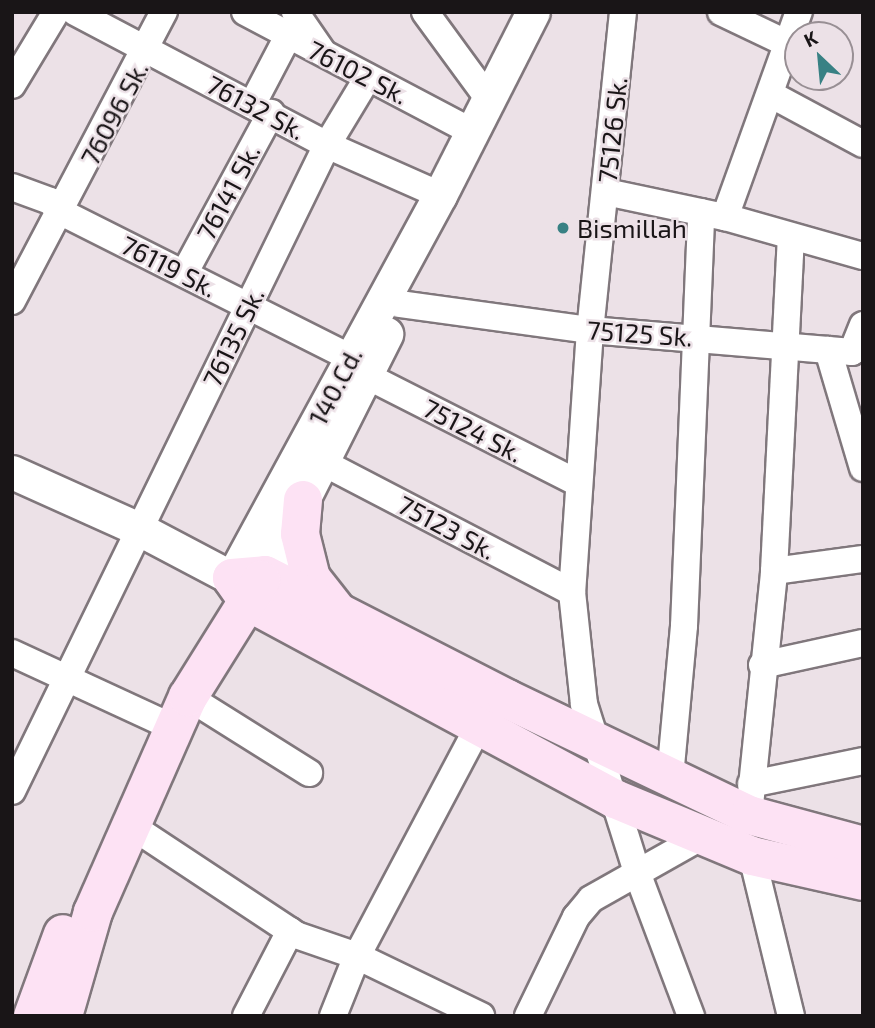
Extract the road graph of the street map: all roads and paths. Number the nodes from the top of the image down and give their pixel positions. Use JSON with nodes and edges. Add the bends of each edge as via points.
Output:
{"nodes":[{"id":1,"x":55,"y":12,"type":"edge"},
{"id":2,"x":75,"y":12,"type":"edge"},
{"id":3,"x":164,"y":12,"type":"edge"},
{"id":4,"x":245,"y":12,"type":"edge"},
{"id":5,"x":425,"y":12,"type":"edge"},
{"id":6,"x":533,"y":12,"type":"edge"},
{"id":7,"x":623,"y":12,"type":"edge"},
{"id":8,"x":721,"y":12,"type":"edge"},
{"id":9,"x":292,"y":24,"type":"edge"},
{"id":10,"x":784,"y":42,"type":"edge"},
{"id":11,"x":147,"y":49,"type":"junction"},
{"id":12,"x":784,"y":57,"type":"edge"},
{"id":13,"x":368,"y":77,"type":"junction"},
{"id":14,"x":12,"y":85,"type":"edge"},
{"id":15,"x":772,"y":95,"type":"junction"},
{"id":16,"x":488,"y":98,"type":"junction"},
{"id":17,"x":261,"y":109,"type":"junction"},
{"id":18,"x":471,"y":131,"type":"junction"},
{"id":19,"x":863,"y":144,"type":"edge"},
{"id":20,"x":327,"y":145,"type":"junction"},
{"id":21,"x":12,"y":187,"type":"edge"},
{"id":22,"x":606,"y":192,"type":"junction"},
{"id":23,"x":440,"y":195,"type":"junction"},
{"id":24,"x":61,"y":212,"type":"junction"},
{"id":25,"x":713,"y":215,"type":"junction"},
{"id":26,"x":791,"y":237,"type":"junction"},
{"id":27,"x":863,"y":256,"type":"edge"},
{"id":28,"x":185,"y":272,"type":"junction"},
{"id":29,"x":12,"y":301,"type":"edge"},
{"id":30,"x":399,"y":304,"type":"junction"},
{"id":31,"x":247,"y":307,"type":"junction"},
{"id":32,"x":863,"y":325,"type":"edge"},
{"id":33,"x":590,"y":330,"type":"junction"},
{"id":34,"x":695,"y":338,"type":"junction"},
{"id":35,"x":782,"y":345,"type":"junction"},
{"id":36,"x":847,"y":351,"type":"edge"},
{"id":37,"x":359,"y":367,"type":"junction"},
{"id":38,"x":322,"y":462,"type":"junction"},
{"id":39,"x":863,"y":468,"type":"edge"},
{"id":40,"x":12,"y":472,"type":"edge"},
{"id":41,"x":578,"y":483,"type":"junction"},
{"id":42,"x":303,"y":500,"type":"junction"},
{"id":43,"x":139,"y":529,"type":"junction"},
{"id":44,"x":863,"y":559,"type":"edge"},
{"id":45,"x":774,"y":570,"type":"junction"},
{"id":46,"x":248,"y":585,"type":"junction"},
{"id":47,"x":572,"y":592,"type":"junction"},
{"id":48,"x":322,"y":622,"type":"junction"},
{"id":49,"x":863,"y":643,"type":"edge"},
{"id":50,"x":12,"y":653,"type":"edge"},
{"id":51,"x":208,"y":664,"type":"junction"},
{"id":52,"x":762,"y":665,"type":"junction"},
{"id":53,"x":64,"y":679,"type":"junction"},
{"id":54,"x":188,"y":697,"type":"junction"},
{"id":55,"x":158,"y":720,"type":"junction"},
{"id":56,"x":480,"y":724,"type":"junction"},
{"id":57,"x":596,"y":739,"type":"junction"},
{"id":58,"x":863,"y":761,"type":"edge"},
{"id":59,"x":309,"y":773,"type":"dead end"},
{"id":60,"x":670,"y":777,"type":"junction"},
{"id":61,"x":12,"y":791,"type":"edge"},
{"id":62,"x":615,"y":799,"type":"junction"},
{"id":63,"x":750,"y":800,"type":"junction"},
{"id":64,"x":130,"y":825,"type":"junction"},
{"id":65,"x":703,"y":836,"type":"junction"},
{"id":66,"x":863,"y":846,"type":"edge"},
{"id":67,"x":752,"y":856,"type":"junction"},
{"id":68,"x":638,"y":875,"type":"junction"},
{"id":69,"x":863,"y":881,"type":"edge"},
{"id":70,"x":290,"y":931,"type":"junction"},
{"id":71,"x":357,"y":956,"type":"junction"},
{"id":72,"x":33,"y":1016,"type":"edge"},
{"id":73,"x":63,"y":1016,"type":"edge"},
{"id":74,"x":246,"y":1016,"type":"edge"},
{"id":75,"x":333,"y":1016,"type":"edge"},
{"id":76,"x":481,"y":1016,"type":"edge"},
{"id":77,"x":528,"y":1016,"type":"edge"},
{"id":78,"x":691,"y":1016,"type":"edge"},
{"id":79,"x":790,"y":1016,"type":"edge"}],
"edges":[{"from":1,"to":14,"type":"street"},
{"from":2,"to":11,"type":"street","name":"76132 Sk."},
{"from":3,"to":11,"type":"street","name":"76096 Sk."},
{"from":4,"to":9,"type":"street","name":"76102 Sk."},
{"from":5,"to":16,"type":"street"},
{"from":6,"to":16,"type":"street","name":"140.Cd."},
{"from":7,"to":22,"type":"street","name":"75126 Sk."},
{"from":8,"to":10,"type":"street"},
{"from":9,"to":13,"type":"street","name":"76102 Sk.","via":[[324,55]]},
{"from":9,"to":17,"type":"street","name":"76141 Sk."},
{"from":11,"to":17,"type":"street","name":"76132 Sk."},
{"from":11,"to":24,"type":"street","name":"76096 Sk."},
{"from":12,"to":15,"type":"street"},
{"from":13,"to":18,"type":"street","name":"76102 Sk."},
{"from":13,"to":20,"type":"street","name":"76135 Sk."},
{"from":15,"to":19,"type":"street"},
{"from":15,"to":25,"type":"street"},
{"from":16,"to":18,"type":"street","name":"140.Cd."},
{"from":17,"to":20,"type":"street","name":"76132 Sk."},
{"from":17,"to":28,"type":"street","name":"76141 Sk."},
{"from":18,"to":23,"type":"street","name":"140.Cd."},
{"from":20,"to":23,"type":"street","name":"76132 Sk."},
{"from":20,"to":31,"type":"street","name":"76135 Sk."},
{"from":21,"to":24,"type":"street","name":"76119 Sk.","via":[[50,201]]},
{"from":22,"to":25,"type":"street"},
{"from":22,"to":33,"type":"street","name":"75126 Sk."},
{"from":23,"to":30,"type":"street","name":"140.Cd."},
{"from":23,"to":37,"type":"street","name":"140.Cd."},
{"from":24,"to":28,"type":"street","name":"76119 Sk."},
{"from":24,"to":29,"type":"street","name":"76096 Sk."},
{"from":25,"to":26,"type":"street"},
{"from":25,"to":34,"type":"street"},
{"from":26,"to":27,"type":"street"},
{"from":26,"to":35,"type":"street"},
{"from":28,"to":31,"type":"street","name":"76119 Sk."},
{"from":30,"to":33,"type":"street","name":"75125 Sk."},
{"from":30,"to":37,"type":"street","name":"140.Cd."},
{"from":31,"to":37,"type":"street","name":"76119 Sk."},
{"from":31,"to":43,"type":"street","name":"76135 Sk."},
{"from":32,"to":36,"type":"street"},
{"from":33,"to":34,"type":"street","name":"75125 Sk."},
{"from":33,"to":41,"type":"street","name":"75126 Sk."},
{"from":34,"to":35,"type":"street","name":"75125 Sk."},
{"from":34,"to":60,"type":"street","via":[[684,626]]},
{"from":35,"to":36,"type":"street","name":"75125 Sk."},
{"from":35,"to":45,"type":"street"},
{"from":36,"to":39,"type":"street"},
{"from":37,"to":38,"type":"street","name":"140.Cd."},
{"from":37,"to":41,"type":"street","name":"75124 Sk."},
{"from":37,"to":46,"type":"street","name":"140.Cd."},
{"from":38,"to":42,"type":"street","name":"140.Cd."},
{"from":38,"to":47,"type":"street","name":"75123 Sk."},
{"from":40,"to":43,"type":"street"},
{"from":41,"to":47,"type":"street","name":"75126 Sk."},
{"from":42,"to":46,"type":"street","name":"140.Cd."},
{"from":42,"to":48,"type":"main road","via":[[300,534]]},
{"from":43,"to":46,"type":"street"},
{"from":43,"to":53,"type":"street","name":"76135 Sk."},
{"from":44,"to":45,"type":"street"},
{"from":45,"to":52,"type":"street"},
{"from":46,"to":48,"type":"main road"},
{"from":46,"to":51,"type":"main road"},
{"from":46,"to":55,"type":"main road"},
{"from":47,"to":57,"type":"street","name":"75126 Sk.","via":[[584,704]]},
{"from":48,"to":51,"type":"main road","via":[[246,640]]},
{"from":48,"to":56,"type":"main road"},
{"from":48,"to":57,"type":"main road"},
{"from":49,"to":52,"type":"street"},
{"from":50,"to":53,"type":"street"},
{"from":51,"to":54,"type":"main road"},
{"from":52,"to":63,"type":"street"},
{"from":53,"to":55,"type":"street"},
{"from":53,"to":61,"type":"street","name":"76135 Sk."},
{"from":54,"to":59,"type":"street"},
{"from":54,"to":64,"type":"main road"},
{"from":55,"to":72,"type":"main road","via":[[77,894]]},
{"from":56,"to":62,"type":"main road"},
{"from":56,"to":71,"type":"street"},
{"from":57,"to":60,"type":"main road"},
{"from":57,"to":62,"type":"street","name":"75126 Sk."},
{"from":58,"to":63,"type":"street"},
{"from":60,"to":63,"type":"main road"},
{"from":62,"to":65,"type":"main road"},
{"from":62,"to":68,"type":"street","name":"75126 Sk."},
{"from":63,"to":66,"type":"main road"},
{"from":64,"to":70,"type":"street"},
{"from":64,"to":73,"type":"main road","via":[[93,912]]},
{"from":65,"to":67,"type":"main road"},
{"from":65,"to":68,"type":"street"},
{"from":67,"to":69,"type":"main road"},
{"from":67,"to":79,"type":"street"},
{"from":68,"to":77,"type":"street","via":[[591,899],[576,917]]},
{"from":68,"to":78,"type":"street","name":"75126 Sk."},
{"from":70,"to":71,"type":"street"},
{"from":70,"to":74,"type":"street"},
{"from":71,"to":75,"type":"street"},
{"from":71,"to":76,"type":"street"}]}
